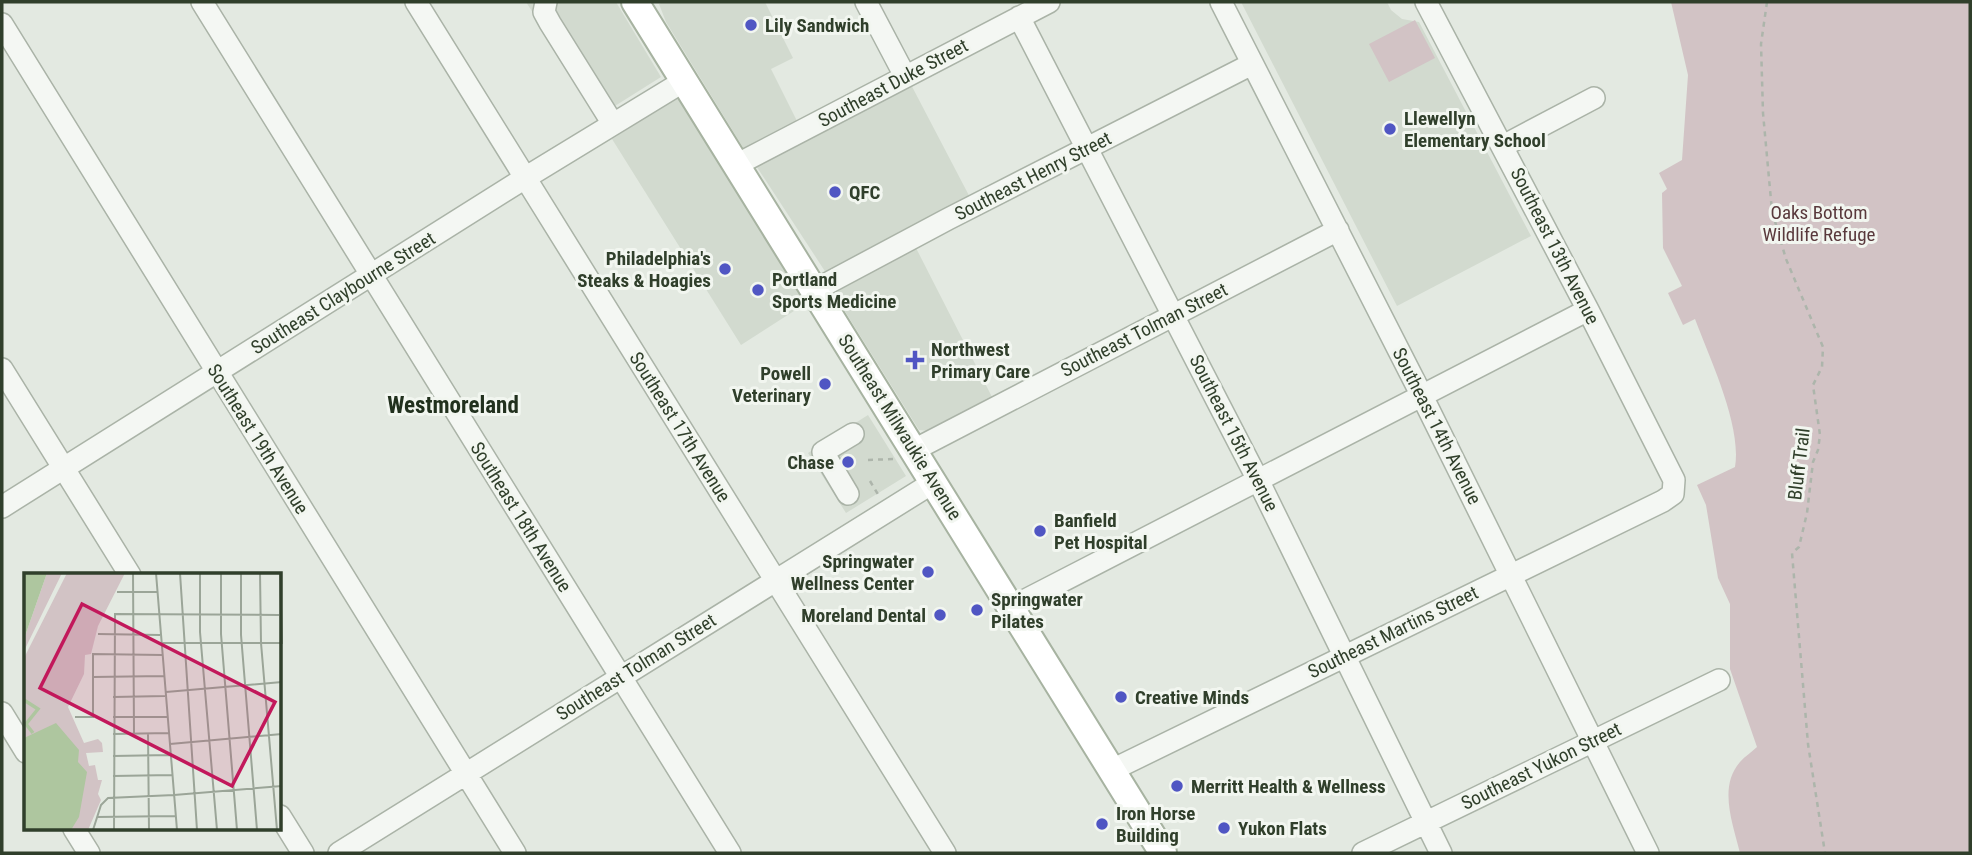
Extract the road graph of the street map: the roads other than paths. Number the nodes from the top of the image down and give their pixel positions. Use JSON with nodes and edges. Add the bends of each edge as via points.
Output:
{"nodes":[{"id":1,"x":202,"y":2,"type":"edge"},
{"id":2,"x":416,"y":2,"type":"edge"},
{"id":3,"x":546,"y":2,"type":"edge"},
{"id":4,"x":635,"y":2,"type":"edge"},
{"id":5,"x":866,"y":2,"type":"edge"},
{"id":6,"x":1049,"y":2,"type":"edge"},
{"id":7,"x":1221,"y":2,"type":"edge"},
{"id":8,"x":1426,"y":2,"type":"edge"},
{"id":9,"x":1019,"y":17,"type":"junction"},
{"id":10,"x":2,"y":24,"type":"edge"},
{"id":11,"x":1252,"y":64,"type":"junction"},
{"id":12,"x":905,"y":76,"type":"junction"},
{"id":13,"x":684,"y":81,"type":"junction"},
{"id":14,"x":1594,"y":98,"type":"dead end"},
{"id":15,"x":613,"y":124,"type":"junction"},
{"id":16,"x":1503,"y":146,"type":"junction"},
{"id":17,"x":1087,"y":149,"type":"junction"},
{"id":18,"x":736,"y":164,"type":"junction"},
{"id":19,"x":525,"y":178,"type":"junction"},
{"id":20,"x":1338,"y":230,"type":"junction"},
{"id":21,"x":371,"y":276,"type":"junction"},
{"id":22,"x":814,"y":290,"type":"junction"},
{"id":23,"x":1588,"y":310,"type":"junction"},
{"id":24,"x":1173,"y":316,"type":"junction"},
{"id":25,"x":2,"y":369,"type":"edge"},
{"id":26,"x":216,"y":373,"type":"junction"},
{"id":27,"x":1422,"y":397,"type":"junction"},
{"id":28,"x":853,"y":434,"type":"dead end"},
{"id":29,"x":914,"y":450,"type":"junction"},
{"id":30,"x":63,"y":468,"type":"junction"},
{"id":31,"x":934,"y":482,"type":"junction"},
{"id":32,"x":1259,"y":482,"type":"junction"},
{"id":33,"x":849,"y":494,"type":"dead end"},
{"id":34,"x":1673,"y":494,"type":"joint"},
{"id":35,"x":2,"y":506,"type":"edge"},
{"id":36,"x":129,"y":573,"type":"edge"},
{"id":37,"x":1511,"y":575,"type":"junction"},
{"id":38,"x":775,"y":581,"type":"junction"},
{"id":39,"x":1012,"y":607,"type":"junction"},
{"id":40,"x":1345,"y":654,"type":"junction"},
{"id":41,"x":620,"y":677,"type":"junction"},
{"id":42,"x":1719,"y":680,"type":"dead end"},
{"id":43,"x":2,"y":713,"type":"edge"},
{"id":44,"x":1593,"y":741,"type":"junction"},
{"id":45,"x":24,"y":749,"type":"edge"},
{"id":46,"x":1112,"y":770,"type":"junction"},
{"id":47,"x":466,"y":774,"type":"junction"},
{"id":48,"x":282,"y":819,"type":"edge"},
{"id":49,"x":1427,"y":822,"type":"junction"},
{"id":50,"x":75,"y":830,"type":"edge"},
{"id":51,"x":89,"y":853,"type":"edge"},
{"id":52,"x":303,"y":853,"type":"edge"},
{"id":53,"x":339,"y":853,"type":"edge"},
{"id":54,"x":515,"y":853,"type":"edge"},
{"id":55,"x":730,"y":853,"type":"edge"},
{"id":56,"x":945,"y":853,"type":"edge"},
{"id":57,"x":1163,"y":853,"type":"edge"},
{"id":58,"x":1363,"y":853,"type":"edge"},
{"id":59,"x":1441,"y":853,"type":"edge"},
{"id":60,"x":1648,"y":853,"type":"edge"}],
"edges":[{"from":1,"to":21,"type":"street","name":"Southeast 18th Avenue"},
{"from":2,"to":19,"type":"street","name":"Southeast 17th Avenue"},
{"from":3,"to":15,"type":"street","via":[[544,12],[550,23]]},
{"from":4,"to":13,"type":"main road","name":"Southeast Milwaukie Avenue"},
{"from":5,"to":12,"type":"street"},
{"from":6,"to":9,"type":"street","name":"Southeast Duke Street"},
{"from":7,"to":11,"type":"street","name":"Southeast 14th Avenue"},
{"from":8,"to":16,"type":"street","name":"Southeast 13th Avenue"},
{"from":9,"to":12,"type":"street","name":"Southeast Duke Street"},
{"from":9,"to":17,"type":"street","name":"Southeast 15th Avenue"},
{"from":10,"to":26,"type":"street","name":"Southeast 19th Avenue"},
{"from":11,"to":17,"type":"street","name":"Southeast Henry Street"},
{"from":11,"to":20,"type":"street","name":"Southeast 14th Avenue"},
{"from":12,"to":18,"type":"street","name":"Southeast Duke Street"},
{"from":13,"to":15,"type":"street","name":"Southeast Claybourne Street"},
{"from":13,"to":18,"type":"main road","name":"Southeast Milwaukie Avenue"},
{"from":14,"to":16,"type":"street"},
{"from":15,"to":19,"type":"street","name":"Southeast Claybourne Street"},
{"from":16,"to":23,"type":"street","name":"Southeast 13th Avenue"},
{"from":17,"to":22,"type":"street","name":"Southeast Henry Street"},
{"from":17,"to":24,"type":"street","name":"Southeast 15th Avenue"},
{"from":18,"to":22,"type":"main road","name":"Southeast Milwaukie Avenue"},
{"from":19,"to":21,"type":"street","name":"Southeast Claybourne Street"},
{"from":19,"to":38,"type":"street","name":"Southeast 17th Avenue"},
{"from":20,"to":24,"type":"street","name":"Southeast Tolman Street"},
{"from":20,"to":27,"type":"street","name":"Southeast 14th Avenue"},
{"from":21,"to":26,"type":"street","name":"Southeast Claybourne Street"},
{"from":21,"to":41,"type":"street","name":"Southeast 18th Avenue"},
{"from":22,"to":29,"type":"main road","name":"Southeast Milwaukie Avenue"},
{"from":23,"to":27,"type":"street"},
{"from":23,"to":34,"type":"street","name":"Southeast 13th Avenue","via":[[1674,480]]},
{"from":24,"to":29,"type":"street","name":"Southeast Tolman Street"},
{"from":24,"to":32,"type":"street","name":"Southeast 15th Avenue"},
{"from":25,"to":30,"type":"street"},
{"from":26,"to":30,"type":"street","name":"Southeast Claybourne Street"},
{"from":26,"to":47,"type":"street","name":"Southeast 19th Avenue"},
{"from":27,"to":32,"type":"street"},
{"from":27,"to":37,"type":"street","name":"Southeast 14th Avenue"},
{"from":28,"to":33,"type":"street","via":[[823,452]]},
{"from":29,"to":31,"type":"main road","name":"Southeast Milwaukie Avenue"},
{"from":30,"to":35,"type":"street","name":"Southeast Claybourne Street"},
{"from":30,"to":36,"type":"street"},
{"from":31,"to":38,"type":"street","name":"Southeast Tolman Street"},
{"from":31,"to":39,"type":"main road","name":"Southeast Milwaukie Avenue"},
{"from":32,"to":39,"type":"street"},
{"from":32,"to":40,"type":"street","name":"Southeast 15th Avenue"},
{"from":34,"to":37,"type":"street","name":"Southeast Martins Street"},
{"from":37,"to":40,"type":"street","name":"Southeast Martins Street"},
{"from":37,"to":44,"type":"street","name":"Southeast 14th Avenue"},
{"from":38,"to":41,"type":"street","name":"Southeast Tolman Street"},
{"from":38,"to":56,"type":"street","name":"Southeast 17th Avenue"},
{"from":39,"to":46,"type":"main road","name":"Southeast Milwaukie Avenue"},
{"from":40,"to":46,"type":"street","name":"Southeast Martins Street"},
{"from":40,"to":49,"type":"street","name":"Southeast 15th Avenue"},
{"from":41,"to":47,"type":"street","name":"Southeast Tolman Street"},
{"from":41,"to":55,"type":"street","name":"Southeast 18th Avenue"},
{"from":42,"to":44,"type":"street","name":"Southeast Yukon Street"},
{"from":43,"to":45,"type":"street"},
{"from":44,"to":49,"type":"street","name":"Southeast Yukon Street"},
{"from":44,"to":60,"type":"street","name":"Southeast 14th Avenue"},
{"from":46,"to":57,"type":"main road","name":"Southeast Milwaukie Avenue"},
{"from":47,"to":53,"type":"street","name":"Southeast Tolman Street"},
{"from":47,"to":54,"type":"street","name":"Southeast 19th Avenue"},
{"from":48,"to":52,"type":"street"},
{"from":49,"to":58,"type":"street","name":"Southeast Yukon Street"},
{"from":49,"to":59,"type":"street","name":"Southeast 15th Avenue"},
{"from":50,"to":51,"type":"street"}]}
